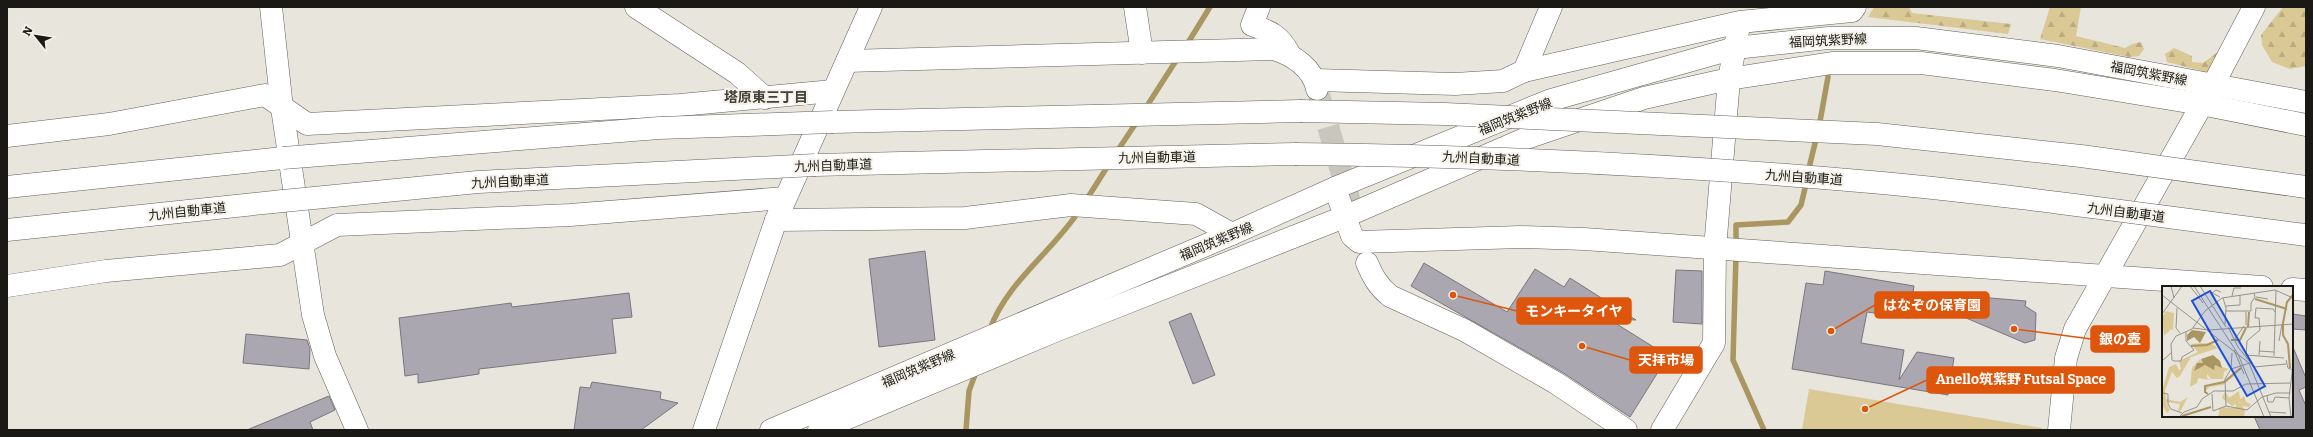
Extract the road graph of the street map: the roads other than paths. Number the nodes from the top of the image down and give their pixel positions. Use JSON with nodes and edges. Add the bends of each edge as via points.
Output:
{"nodes":[{"id":1,"x":271,"y":7,"type":"edge"},
{"id":2,"x":636,"y":7,"type":"edge"},
{"id":3,"x":871,"y":7,"type":"edge"},
{"id":4,"x":1135,"y":7,"type":"edge"},
{"id":5,"x":1259,"y":7,"type":"edge"},
{"id":6,"x":1855,"y":7,"type":"edge"},
{"id":7,"x":2254,"y":7,"type":"edge"},
{"id":8,"x":1545,"y":9,"type":"edge"},
{"id":9,"x":1740,"y":22,"type":"junction"},
{"id":10,"x":1734,"y":48,"type":"junction"},
{"id":11,"x":1142,"y":53,"type":"junction"},
{"id":12,"x":1289,"y":54,"type":"junction"},
{"id":13,"x":846,"y":61,"type":"junction"},
{"id":14,"x":1524,"y":71,"type":"junction"},
{"id":15,"x":1729,"y":79,"type":"junction"},
{"id":16,"x":2213,"y":85,"type":"junction"},
{"id":17,"x":833,"y":91,"type":"junction"},
{"id":18,"x":765,"y":98,"type":"junction"},
{"id":19,"x":2306,"y":102,"type":"edge"},
{"id":20,"x":2201,"y":104,"type":"junction"},
{"id":21,"x":282,"y":108,"type":"junction"},
{"id":22,"x":2306,"y":124,"type":"edge"},
{"id":23,"x":7,"y":136,"type":"edge"},
{"id":24,"x":2306,"y":186,"type":"edge"},
{"id":25,"x":7,"y":187,"type":"edge"},
{"id":26,"x":1335,"y":188,"type":"junction"},
{"id":27,"x":784,"y":198,"type":"junction"},
{"id":28,"x":1344,"y":217,"type":"junction"},
{"id":29,"x":776,"y":220,"type":"junction"},
{"id":30,"x":7,"y":230,"type":"edge"},
{"id":31,"x":1232,"y":234,"type":"junction"},
{"id":32,"x":2306,"y":235,"type":"edge"},
{"id":33,"x":302,"y":244,"type":"junction"},
{"id":34,"x":1715,"y":249,"type":"junction"},
{"id":35,"x":1367,"y":263,"type":"dead end"},
{"id":36,"x":2104,"y":275,"type":"junction"},
{"id":37,"x":7,"y":286,"type":"edge"},
{"id":38,"x":2249,"y":286,"type":"edge"},
{"id":39,"x":2293,"y":289,"type":"edge"},
{"id":40,"x":2306,"y":290,"type":"edge"},
{"id":41,"x":357,"y":430,"type":"edge"},
{"id":42,"x":704,"y":430,"type":"edge"},
{"id":43,"x":771,"y":430,"type":"edge"},
{"id":44,"x":818,"y":430,"type":"edge"},
{"id":45,"x":1626,"y":430,"type":"edge"},
{"id":46,"x":1662,"y":430,"type":"edge"},
{"id":47,"x":2059,"y":430,"type":"edge"}],
"edges":[{"from":1,"to":21,"type":"main road"},
{"from":2,"to":18,"type":"main road","via":[[737,73]]},
{"from":3,"to":13,"type":"main road"},
{"from":4,"to":11,"type":"main road"},
{"from":5,"to":12,"type":"main road","via":[[1252,25],[1282,40]]},
{"from":6,"to":9,"type":"main road","via":[[1852,12]]},
{"from":7,"to":16,"type":"main road"},
{"from":8,"to":14,"type":"main road"},
{"from":9,"to":10,"type":"main road"},
{"from":9,"to":14,"type":"main road"},
{"from":10,"to":15,"type":"main road"},
{"from":10,"to":16,"type":"main road","name":"福岡筑紫野線","via":[[1828,38],[1916,38],[2058,56]]},
{"from":10,"to":26,"type":"main road","name":"福岡筑紫野線","via":[[1551,100]]},
{"from":11,"to":12,"type":"main road","via":[[1274,49]]},
{"from":11,"to":13,"type":"main road"},
{"from":12,"to":14,"type":"main road","via":[[1299,61],[1316,85],[1503,81]]},
{"from":13,"to":17,"type":"main road"},
{"from":15,"to":20,"type":"main road","name":"福岡筑紫野線","via":[[1832,63],[1921,63],[2055,80]]},
{"from":15,"to":28,"type":"main road","name":"福岡筑紫野線","via":[[1644,98],[1529,137]]},
{"from":15,"to":34,"type":"main road"},
{"from":16,"to":19,"type":"main road","name":"福岡筑紫野線"},
{"from":16,"to":20,"type":"main road"},
{"from":17,"to":18,"type":"main road"},
{"from":17,"to":27,"type":"main road"},
{"from":18,"to":21,"type":"main road","via":[[680,105],[307,124]]},
{"from":20,"to":22,"type":"main road","name":"福岡筑紫野線"},
{"from":20,"to":36,"type":"main road"},
{"from":21,"to":23,"type":"main road","via":[[265,95],[109,124]]},
{"from":21,"to":33,"type":"main road"},
{"from":24,"to":25,"type":"main road","bridge":true,"via":[[2081,156],[1877,134],[1445,114],[1300,111],[659,128],[283,158]]},
{"from":26,"to":28,"type":"main road"},
{"from":26,"to":31,"type":"main road","name":"福岡筑紫野線"},
{"from":27,"to":29,"type":"main road"},
{"from":27,"to":33,"type":"main road","via":[[570,215],[337,225]]},
{"from":28,"to":34,"type":"main road","via":[[1352,236],[1359,242],[1521,237]]},
{"from":28,"to":44,"type":"main road","name":"福岡筑紫野線","via":[[1055,331]]},
{"from":29,"to":31,"type":"main road","via":[[965,218],[1071,205],[1196,214]]},
{"from":29,"to":42,"type":"main road"},
{"from":30,"to":32,"type":"main road","name":"九州自動車道","bridge":true,"via":[[478,182],[815,165],[1295,154],[1446,156],[1684,168],[1872,182]]},
{"from":31,"to":43,"type":"main road","name":"福岡筑紫野線"},
{"from":33,"to":37,"type":"main road","via":[[280,255],[106,271]]},
{"from":33,"to":41,"type":"main road","via":[[315,322],[325,356]]},
{"from":34,"to":36,"type":"main road"},
{"from":34,"to":46,"type":"main road","via":[[1714,343]]},
{"from":35,"to":45,"type":"main road","via":[[1374,279],[1390,296],[1470,334],[1556,383]]},
{"from":36,"to":38,"type":"main road"},
{"from":36,"to":47,"type":"main road","via":[[2075,329],[2066,358]]},
{"from":39,"to":40,"type":"main road"}]}
